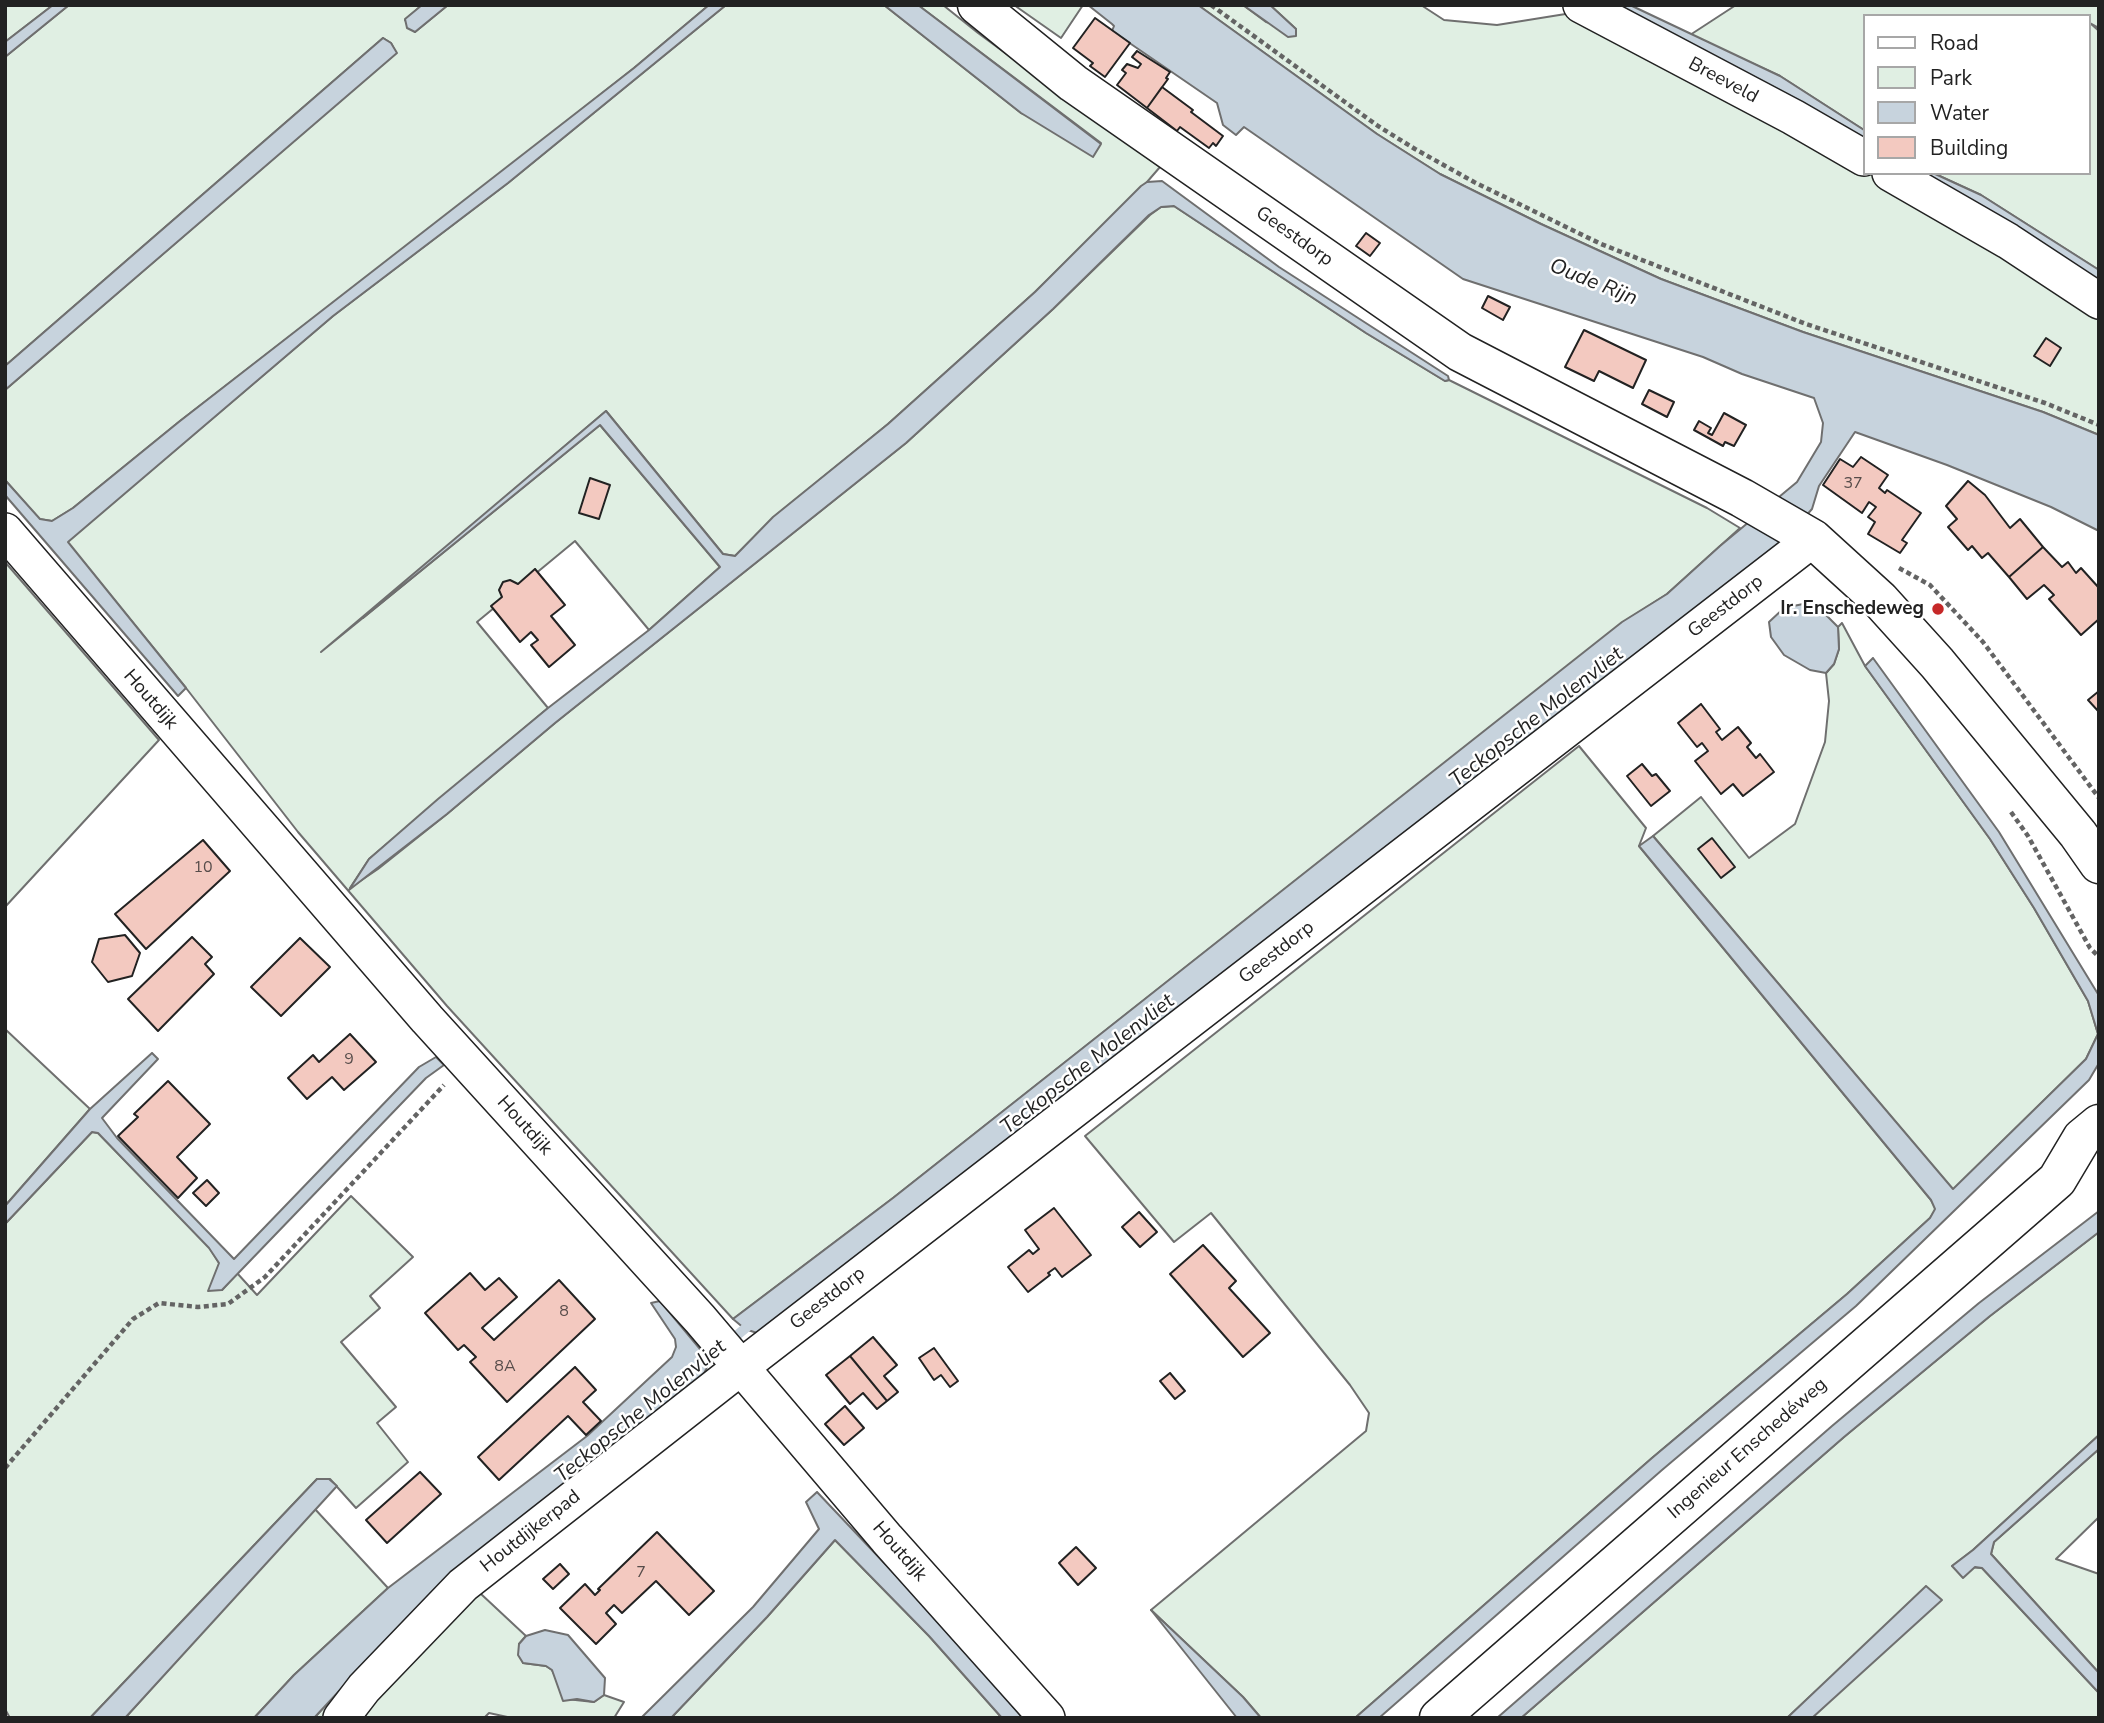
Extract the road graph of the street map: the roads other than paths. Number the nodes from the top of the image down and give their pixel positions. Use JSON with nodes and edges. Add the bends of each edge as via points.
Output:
{"nodes":[{"id":1,"x":977,"y":5,"type":"edge"},
{"id":2,"x":1581,"y":5,"type":"edge"},
{"id":3,"x":1862,"y":157,"type":"edge"},
{"id":4,"x":1893,"y":175,"type":"edge"},
{"id":5,"x":2099,"y":301,"type":"edge"},
{"id":6,"x":5,"y":531,"type":"edge"},
{"id":7,"x":1807,"y":536,"type":"junction"},
{"id":8,"x":2099,"y":864,"type":"edge"},
{"id":9,"x":2099,"y":1124,"type":"edge"},
{"id":10,"x":2099,"y":1164,"type":"edge"},
{"id":11,"x":2057,"y":1180,"type":"junction"},
{"id":12,"x":735,"y":1360,"type":"junction"},
{"id":13,"x":341,"y":1718,"type":"edge"},
{"id":14,"x":1046,"y":1718,"type":"edge"},
{"id":15,"x":1439,"y":1718,"type":"edge"}],
"edges":[{"from":1,"to":7,"type":"main road","name":"Geestdorp","via":[[1073,83],[1460,352]]},
{"from":2,"to":3,"type":"street","name":"Breeveld"},
{"from":4,"to":5,"type":"street","via":[[2008,241]]},
{"from":6,"to":12,"type":"street","name":"Houtdijk","via":[[466,1062]]},
{"from":7,"to":8,"type":"main road","name":"Geestdorp","via":[[1880,600],[1937,663]]},
{"from":7,"to":12,"type":"street","name":"Geestdorp"},
{"from":9,"to":11,"type":"main road","name":"Ingenieur Enschedéweg","via":[[2082,1139]]},
{"from":10,"to":11,"type":"main road","name":"Ingenieur Enschedéweg"},
{"from":11,"to":15,"type":"main road","name":"Ingenieur Enschedéweg"},
{"from":12,"to":13,"type":"street","name":"Houtdijkerpad","via":[[463,1585]]},
{"from":12,"to":14,"type":"street","name":"Houtdijk"}]}
